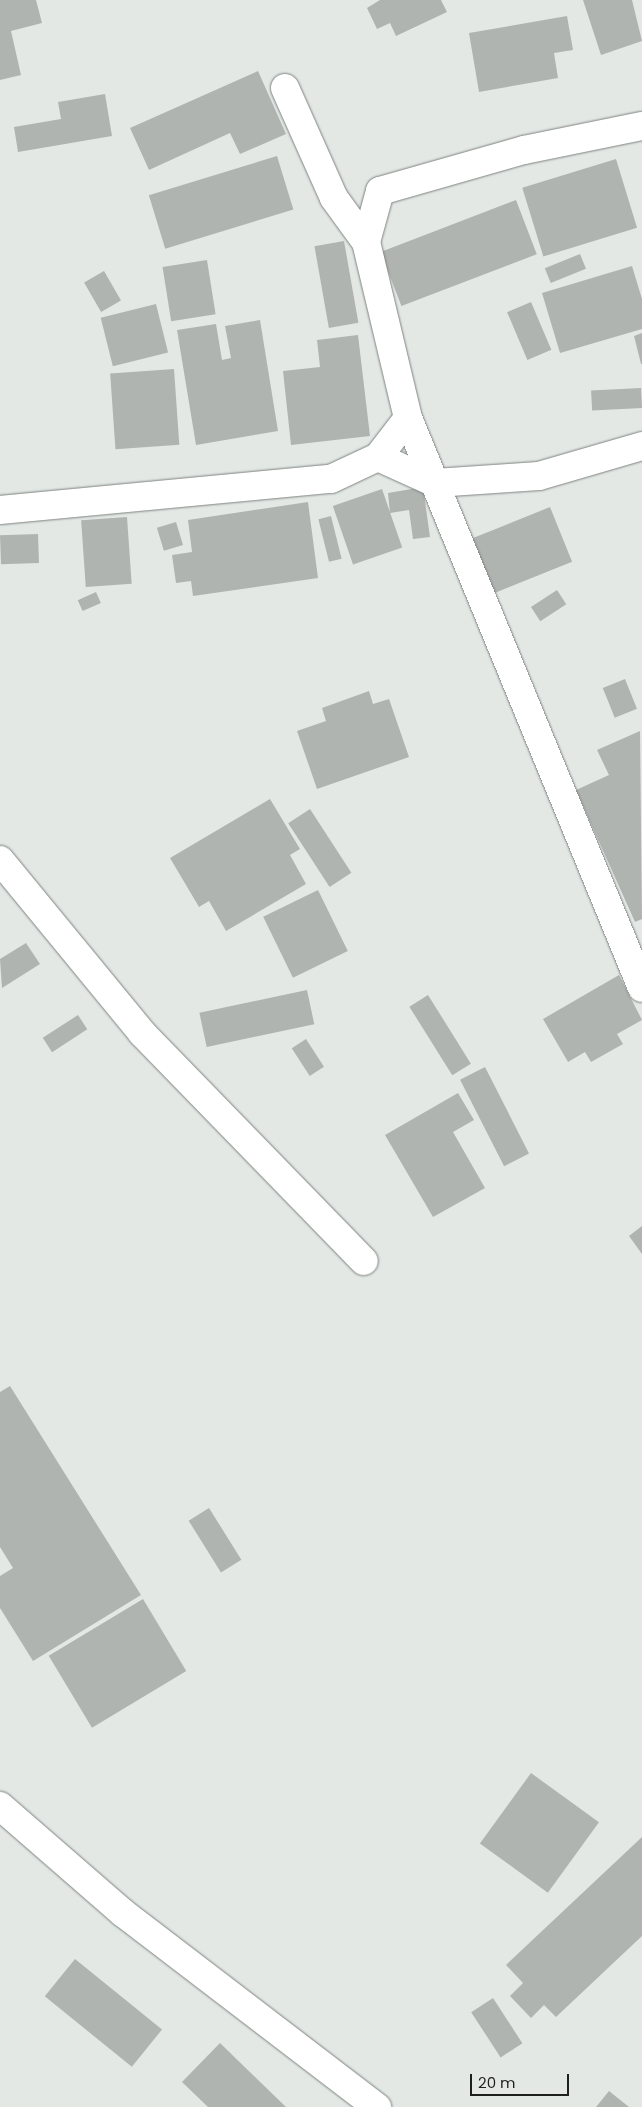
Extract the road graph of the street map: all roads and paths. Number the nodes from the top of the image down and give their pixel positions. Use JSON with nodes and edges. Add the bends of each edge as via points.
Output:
{"nodes":[{"id":1,"x":285,"y":88,"type":"dead end"},
{"id":2,"x":642,"y":126,"type":"edge"},
{"id":3,"x":366,"y":242,"type":"junction"},
{"id":4,"x":408,"y":418,"type":"junction"},
{"id":5,"x":642,"y":446,"type":"edge"},
{"id":6,"x":378,"y":457,"type":"junction"},
{"id":7,"x":435,"y":483,"type":"junction"},
{"id":8,"x":0,"y":510,"type":"edge"},
{"id":9,"x":0,"y":860,"type":"edge"},
{"id":10,"x":642,"y":988,"type":"edge"},
{"id":11,"x":364,"y":1261,"type":"dead end"},
{"id":12,"x":0,"y":1806,"type":"edge"},
{"id":13,"x":377,"y":2107,"type":"edge"}],
"edges":[{"from":1,"to":3,"type":"street","via":[[334,198]]},
{"from":2,"to":3,"type":"street","via":[[524,150],[380,191]]},
{"from":3,"to":4,"type":"street"},
{"from":4,"to":6,"type":"street"},
{"from":4,"to":7,"type":"street"},
{"from":5,"to":7,"type":"street","via":[[538,476]]},
{"from":6,"to":7,"type":"street"},
{"from":6,"to":8,"type":"street","via":[[331,479]]},
{"from":7,"to":10,"type":"street"},
{"from":9,"to":11,"type":"street","via":[[142,1032]]},
{"from":12,"to":13,"type":"street","via":[[123,1913]]}]}
